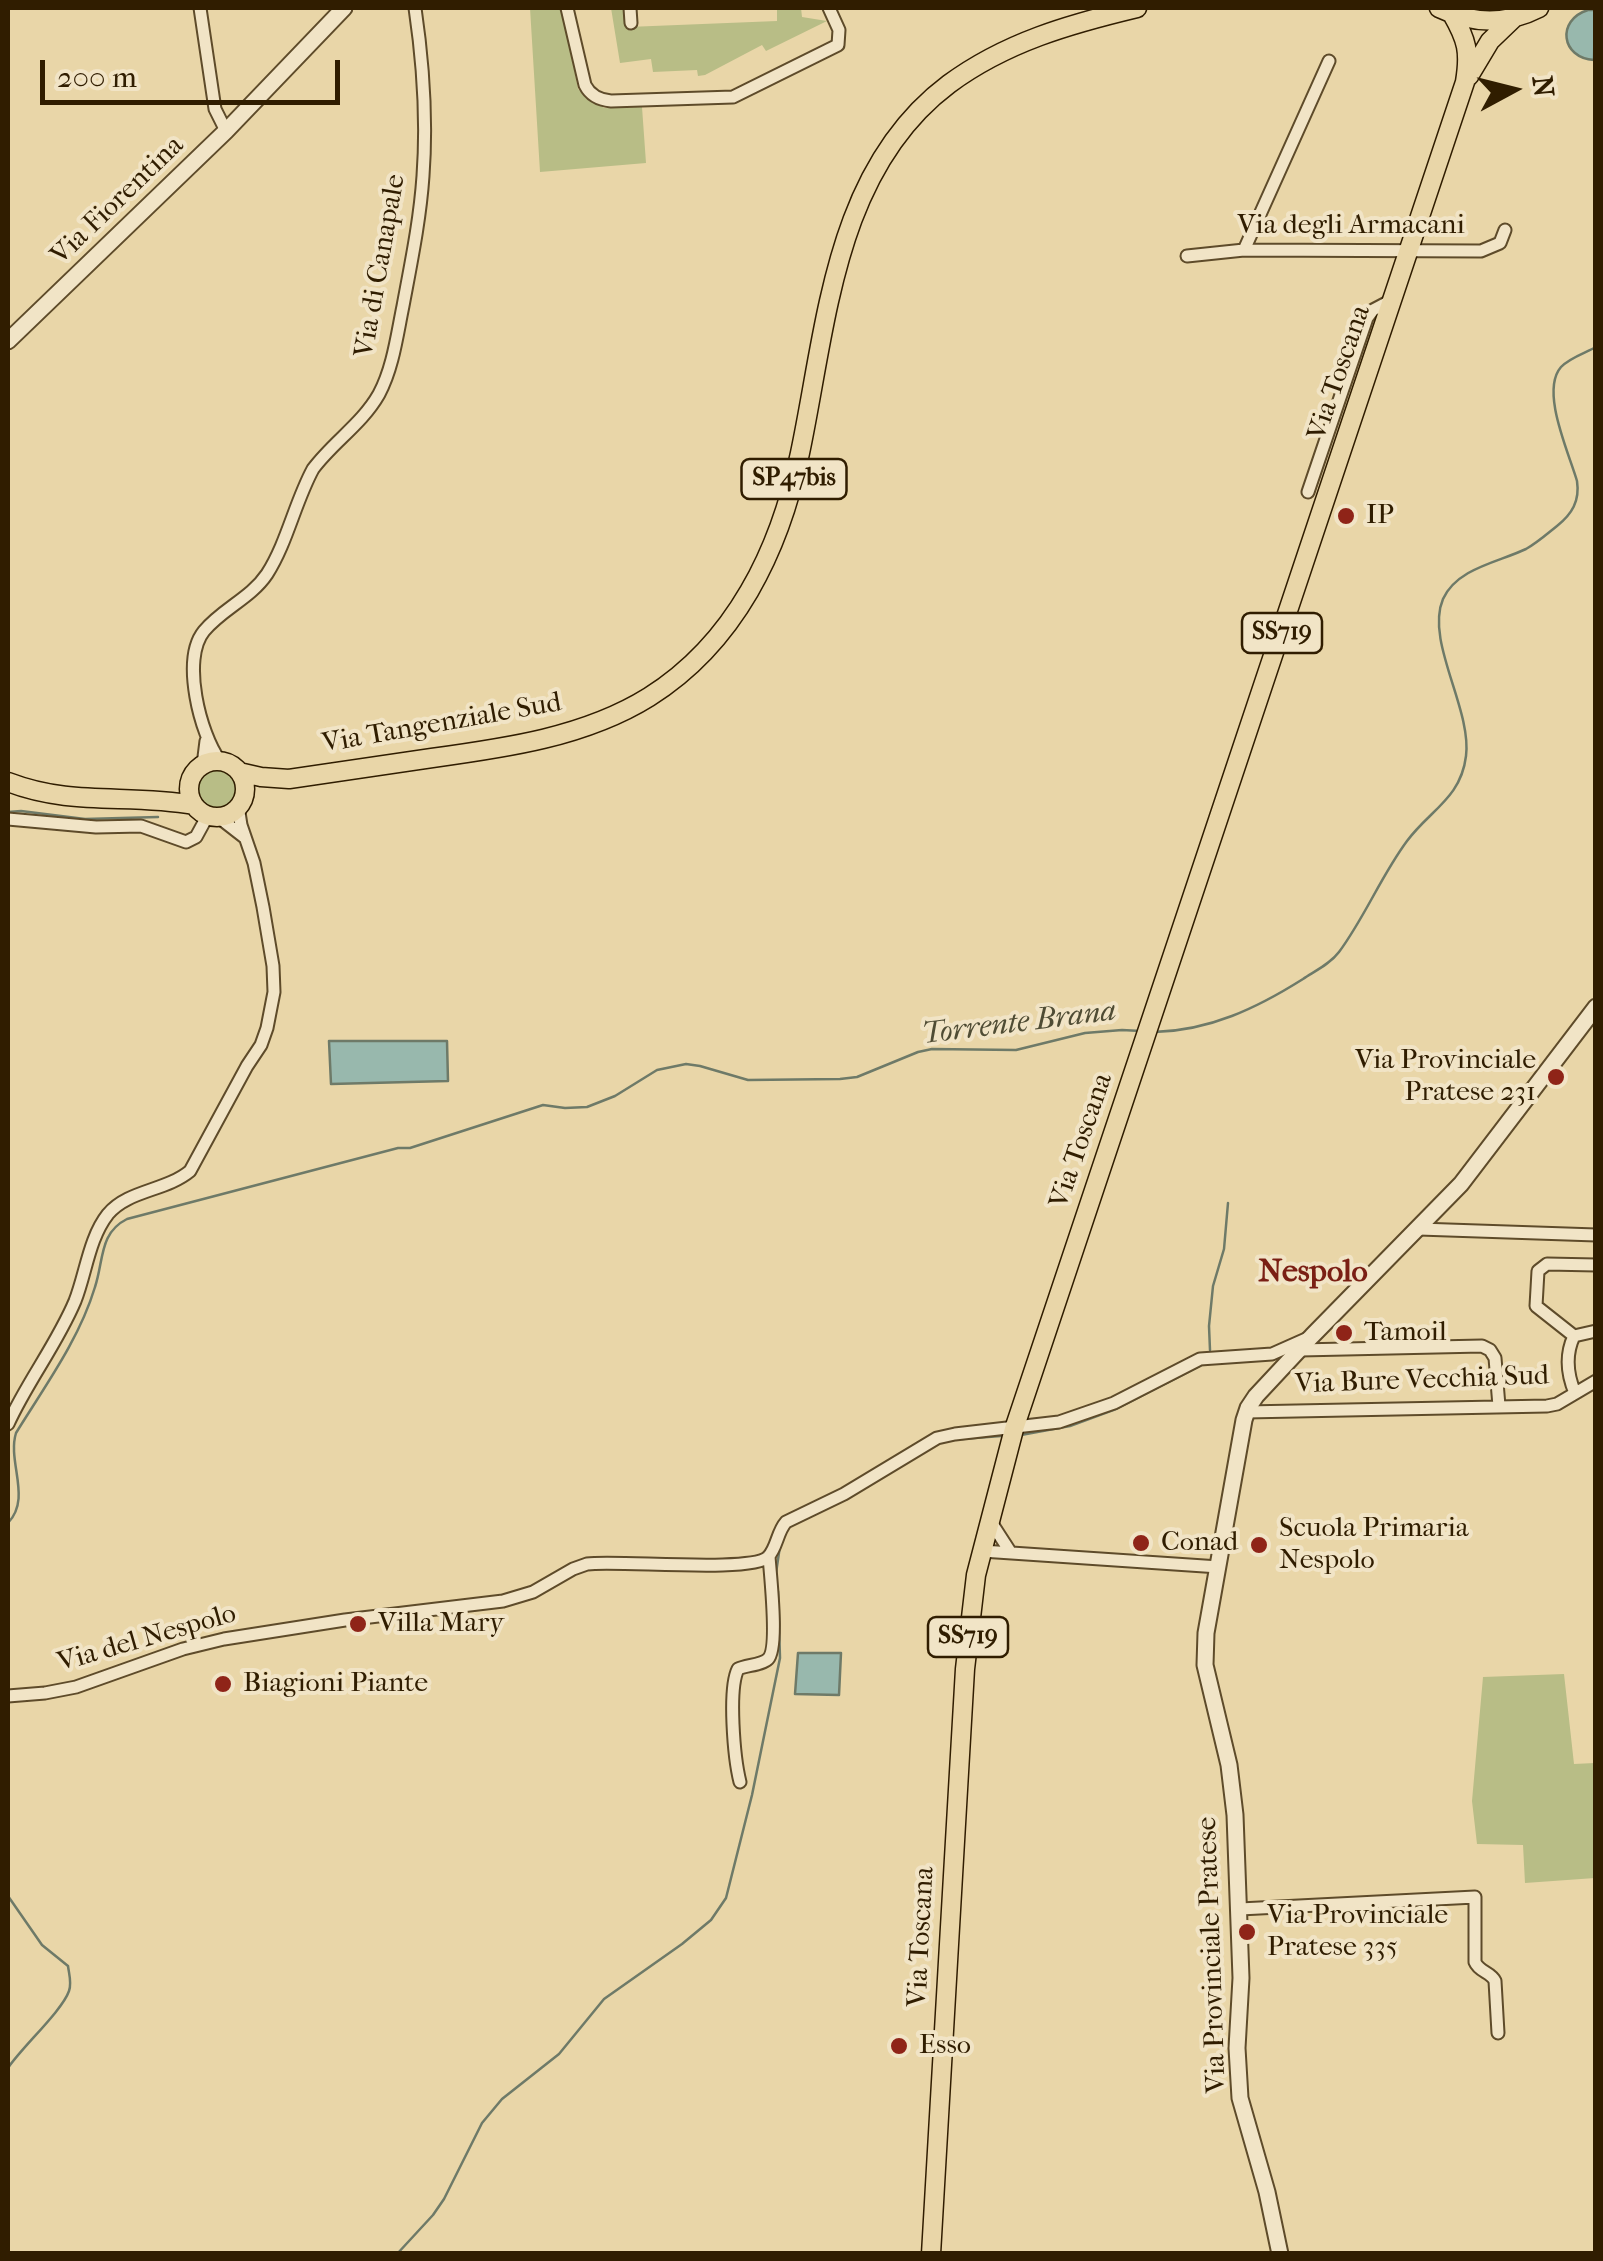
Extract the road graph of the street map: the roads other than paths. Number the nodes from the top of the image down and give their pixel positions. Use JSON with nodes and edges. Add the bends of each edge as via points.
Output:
{"nodes":[{"id":1,"x":200,"y":8,"type":"edge"},
{"id":2,"x":344,"y":8,"type":"edge"},
{"id":3,"x":415,"y":8,"type":"edge"},
{"id":4,"x":567,"y":8,"type":"edge"},
{"id":5,"x":630,"y":8,"type":"edge"},
{"id":6,"x":829,"y":8,"type":"edge"},
{"id":7,"x":1137,"y":8,"type":"edge"},
{"id":8,"x":1539,"y":8,"type":"edge"},
{"id":9,"x":1446,"y":11,"type":"edge"},
{"id":10,"x":1514,"y":18,"type":"junction"},
{"id":11,"x":631,"y":23,"type":"dead end"},
{"id":12,"x":1329,"y":61,"type":"dead end"},
{"id":13,"x":1466,"y":82,"type":"junction"},
{"id":14,"x":226,"y":131,"type":"junction"},
{"id":15,"x":1505,"y":230,"type":"dead end"},
{"id":16,"x":1244,"y":250,"type":"junction"},
{"id":17,"x":1410,"y":250,"type":"junction"},
{"id":18,"x":1187,"y":256,"type":"dead end"},
{"id":19,"x":1394,"y":300,"type":"junction"},
{"id":20,"x":8,"y":342,"type":"edge"},
{"id":21,"x":1308,"y":492,"type":"dead end"},
{"id":22,"x":211,"y":763,"type":"junction"},
{"id":23,"x":239,"y":772,"type":"junction"},
{"id":24,"x":290,"y":779,"type":"junction"},
{"id":25,"x":190,"y":781,"type":"junction"},
{"id":26,"x":8,"y":782,"type":"edge"},
{"id":27,"x":139,"y":798,"type":"junction"},
{"id":28,"x":240,"y":803,"type":"junction"},
{"id":29,"x":206,"y":812,"type":"junction"},
{"id":30,"x":8,"y":819,"type":"edge"},
{"id":31,"x":244,"y":838,"type":"junction"},
{"id":32,"x":1596,"y":1008,"type":"edge"},
{"id":33,"x":1419,"y":1229,"type":"junction"},
{"id":34,"x":1596,"y":1234,"type":"edge"},
{"id":35,"x":1596,"y":1265,"type":"edge"},
{"id":36,"x":1596,"y":1331,"type":"edge"},
{"id":37,"x":1312,"y":1336,"type":"junction"},
{"id":38,"x":1574,"y":1336,"type":"junction"},
{"id":39,"x":1300,"y":1350,"type":"junction"},
{"id":40,"x":1596,"y":1381,"type":"edge"},
{"id":41,"x":1575,"y":1393,"type":"junction"},
{"id":42,"x":1499,"y":1406,"type":"junction"},
{"id":43,"x":1246,"y":1412,"type":"junction"},
{"id":44,"x":8,"y":1424,"type":"edge"},
{"id":45,"x":1014,"y":1428,"type":"junction"},
{"id":46,"x":989,"y":1520,"type":"junction"},
{"id":47,"x":982,"y":1551,"type":"junction"},
{"id":48,"x":1011,"y":1553,"type":"junction"},
{"id":49,"x":768,"y":1556,"type":"junction"},
{"id":50,"x":1219,"y":1566,"type":"junction"},
{"id":51,"x":8,"y":1696,"type":"edge"},
{"id":52,"x":740,"y":1782,"type":"dead end"},
{"id":53,"x":1240,"y":1909,"type":"junction"},
{"id":54,"x":1498,"y":2033,"type":"dead end"},
{"id":55,"x":931,"y":2254,"type":"edge"},
{"id":56,"x":1280,"y":2254,"type":"edge"}],
"edges":[{"from":1,"to":14,"type":"street","via":[[215,109]]},
{"from":2,"to":14,"type":"street","name":"Via Fiorentina"},
{"from":3,"to":22,"type":"street","name":"Via di Canapale","via":[[423,176],[388,376],[358,423],[313,469],[264,579],[200,637],[193,666]]},
{"from":4,"to":6,"type":"street","via":[[585,85],[611,102],[745,93],[838,45]]},
{"from":5,"to":11,"type":"street"},
{"from":7,"to":24,"type":"main road","name":"Via Tangenziale Sud","number":"SP47bis","via":[[1030,38],[985,60],[933,97],[882,157],[845,242],[800,455],[771,549],[733,618],[694,663],[621,712],[565,732]]},
{"from":8,"to":10,"type":"main road","number":"SS719"},
{"from":9,"to":10,"type":"main road","number":"SS719","via":[[1482,21]]},
{"from":9,"to":13,"type":"main road","name":"Via Toscana","number":"SS719","via":[[1466,42]]},
{"from":10,"to":13,"type":"main road","name":"Via Toscana","number":"SS719","via":[[1490,40]]},
{"from":12,"to":16,"type":"street"},
{"from":13,"to":17,"type":"main road","name":"Via Toscana","number":"SS719"},
{"from":14,"to":20,"type":"street","name":"Via Fiorentina"},
{"from":15,"to":17,"type":"street","name":"Via degli Armacani","via":[[1489,249]]},
{"from":16,"to":17,"type":"street","name":"Via degli Armacani"},
{"from":16,"to":18,"type":"street","name":"Via degli Armacani"},
{"from":17,"to":19,"type":"main road","name":"Via Toscana","number":"SS719"},
{"from":19,"to":21,"type":"street","via":[[1367,318]]},
{"from":19,"to":45,"type":"main road","name":"Via Toscana","number":"SS719"},
{"from":22,"to":23,"type":"main road","name":"Via Tangenziale Sud","number":"SP47bis"},
{"from":22,"to":25,"type":"main road"},
{"from":23,"to":24,"type":"main road","name":"Via Tangenziale Sud","number":"SP47bis"},
{"from":23,"to":28,"type":"main road"},
{"from":24,"to":28,"type":"main road","name":"Via Tangenziale Sud","number":"SP47bis"},
{"from":25,"to":27,"type":"main road"},
{"from":25,"to":29,"type":"main road","via":[[190,793]]},
{"from":26,"to":27,"type":"main road","via":[[78,798]]},
{"from":27,"to":29,"type":"main road"},
{"from":28,"to":29,"type":"main road","name":"Via Tangenziale Sud","number":"SP47bis","via":[[229,814]]},
{"from":28,"to":31,"type":"street"},
{"from":29,"to":30,"type":"street","via":[[196,837],[186,842],[141,826]]},
{"from":29,"to":31,"type":"street"},
{"from":31,"to":44,"type":"street","via":[[274,976],[261,1045],[190,1172],[127,1200],[97,1231],[74,1303]]},
{"from":32,"to":33,"type":"street","name":"Via Provinciale Pratese"},
{"from":33,"to":34,"type":"street"},
{"from":33,"to":37,"type":"street","name":"Via Provinciale Pratese"},
{"from":35,"to":38,"type":"street","via":[[1553,1263],[1538,1270],[1536,1306]]},
{"from":36,"to":38,"type":"street"},
{"from":37,"to":39,"type":"street","name":"Via Provinciale Pratese"},
{"from":37,"to":45,"type":"street","via":[[1272,1354],[1200,1359],[1096,1410]]},
{"from":38,"to":41,"type":"street","via":[[1568,1368]]},
{"from":39,"to":42,"type":"street","via":[[1482,1346],[1494,1354]]},
{"from":39,"to":43,"type":"street","name":"Via Provinciale Pratese"},
{"from":40,"to":41,"type":"street","name":"Via Bure Vecchia Sud"},
{"from":41,"to":42,"type":"street","name":"Via Bure Vecchia Sud","via":[[1551,1405]]},
{"from":42,"to":43,"type":"street","name":"Via Bure Vecchia Sud"},
{"from":43,"to":50,"type":"street","name":"Via Provinciale Pratese"},
{"from":45,"to":46,"type":"main road","name":"Via Toscana","number":"SS719"},
{"from":45,"to":49,"type":"street","via":[[929,1441],[786,1522]]},
{"from":46,"to":47,"type":"main road","name":"Via Toscana","number":"SS719"},
{"from":46,"to":48,"type":"street"},
{"from":47,"to":48,"type":"street"},
{"from":47,"to":55,"type":"main road","name":"Via Toscana","number":"SS719","via":[[966,1648]]},
{"from":48,"to":50,"type":"street"},
{"from":49,"to":51,"type":"street","name":"Via del Nespolo","via":[[722,1564],[587,1564],[503,1601],[224,1638],[76,1686]]},
{"from":49,"to":52,"type":"street","via":[[771,1654],[738,1669],[734,1681]]},
{"from":50,"to":53,"type":"street","name":"Via Provinciale Pratese","via":[[1205,1665],[1229,1765]]},
{"from":53,"to":54,"type":"street","via":[[1475,1896],[1475,1958],[1495,1981]]},
{"from":53,"to":56,"type":"street","name":"Via Provinciale Pratese","via":[[1240,2098]]}]}
